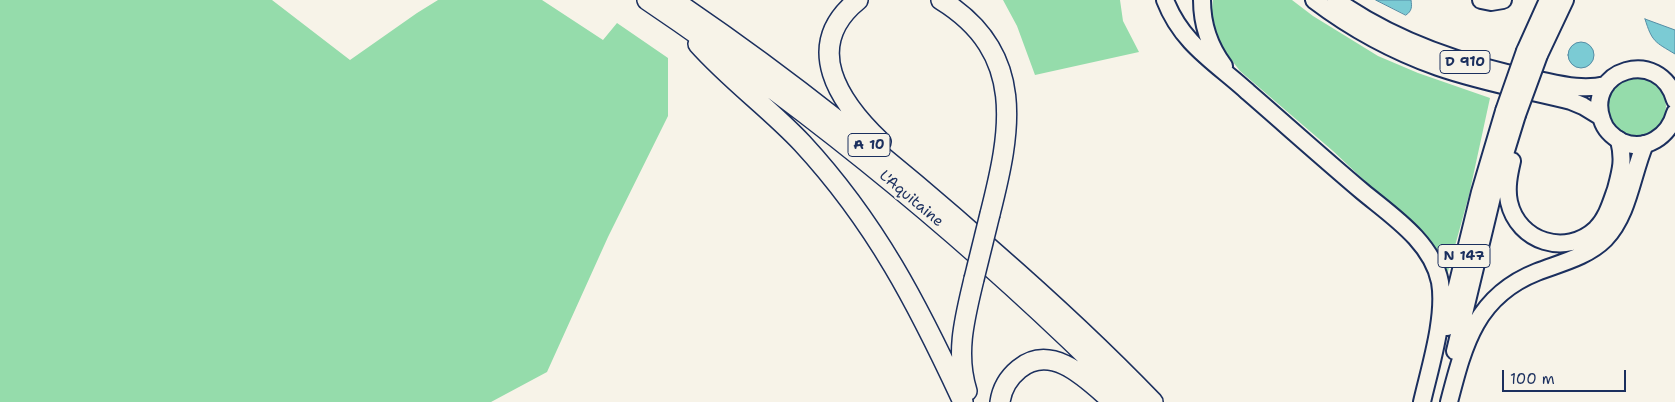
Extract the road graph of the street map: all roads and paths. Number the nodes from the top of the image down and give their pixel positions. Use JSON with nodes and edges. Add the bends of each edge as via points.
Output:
{"nodes":[{"id":1,"x":646,"y":0,"type":"edge"},
{"id":2,"x":673,"y":0,"type":"edge"},
{"id":3,"x":858,"y":0,"type":"edge"},
{"id":4,"x":941,"y":0,"type":"edge"},
{"id":5,"x":1165,"y":0,"type":"edge"},
{"id":6,"x":1202,"y":0,"type":"edge"},
{"id":7,"x":1314,"y":0,"type":"edge"},
{"id":8,"x":1336,"y":0,"type":"edge"},
{"id":9,"x":1481,"y":0,"type":"edge"},
{"id":10,"x":1503,"y":0,"type":"edge"},
{"id":11,"x":1548,"y":0,"type":"edge"},
{"id":12,"x":1565,"y":0,"type":"edge"},
{"id":13,"x":677,"y":21,"type":"junction"},
{"id":14,"x":1532,"y":53,"type":"junction"},
{"id":15,"x":1239,"y":83,"type":"junction"},
{"id":16,"x":1606,"y":85,"type":"junction"},
{"id":17,"x":1675,"y":100,"type":"edge"},
{"id":18,"x":1675,"y":113,"type":"edge"},
{"id":19,"x":1512,"y":114,"type":"junction"},
{"id":20,"x":1601,"y":117,"type":"junction"},
{"id":21,"x":1671,"y":130,"type":"edge"},
{"id":22,"x":1619,"y":140,"type":"junction"},
{"id":23,"x":1645,"y":144,"type":"junction"},
{"id":24,"x":1053,"y":304,"type":"junction"},
{"id":25,"x":963,"y":402,"type":"edge"},
{"id":26,"x":971,"y":402,"type":"edge"},
{"id":27,"x":1000,"y":402,"type":"edge"},
{"id":28,"x":1112,"y":402,"type":"edge"},
{"id":29,"x":1133,"y":402,"type":"edge"},
{"id":30,"x":1153,"y":402,"type":"edge"},
{"id":31,"x":1422,"y":402,"type":"edge"},
{"id":32,"x":1429,"y":402,"type":"edge"},
{"id":33,"x":1443,"y":402,"type":"edge"},
{"id":34,"x":1450,"y":402,"type":"edge"}],
"edges":[{"from":1,"to":13,"type":"highway","name":"L'Aquitaine","number":"A 10"},
{"from":2,"to":24,"type":"highway","name":"L'Aquitaine","number":"A 10","via":[[756,58],[879,152]]},
{"from":3,"to":24,"type":"highway","via":[[839,20],[829,48],[831,71],[842,97],[874,134]]},
{"from":4,"to":26,"type":"highway","bridge":true,"via":[[966,17],[992,51],[1000,69],[1008,109],[1000,174],[964,323],[961,354]]},
{"from":5,"to":15,"type":"main road","via":[[1190,42]]},
{"from":6,"to":15,"type":"main road","via":[[1208,38],[1218,57]]},
{"from":7,"to":20,"type":"main road","number":"D 910","via":[[1364,33],[1436,66],[1570,101]]},
{"from":8,"to":16,"type":"main road","number":"D 910","via":[[1397,36],[1450,57],[1508,74],[1572,87]]},
{"from":9,"to":10,"type":"main road"},
{"from":11,"to":14,"type":"main road","number":"N 147"},
{"from":12,"to":14,"type":"main road","number":"N 147"},
{"from":13,"to":25,"type":"highway","via":[[718,66],[801,143],[859,212],[916,304]]},
{"from":13,"to":29,"type":"highway","name":"L'Aquitaine","number":"A 10","via":[[785,98],[924,209],[1044,316]]},
{"from":14,"to":19,"type":"main road","number":"N 147","bridge":true},
{"from":15,"to":31,"type":"main road","via":[[1406,228],[1431,258],[1439,280],[1441,310]]},
{"from":16,"to":17,"type":"main road","via":[[1623,71],[1643,69],[1661,76],[1668,83]]},
{"from":16,"to":20,"type":"main road","via":[[1600,101]]},
{"from":18,"to":21,"type":"main road"},
{"from":19,"to":22,"type":"main road","number":"N 147","via":[[1517,133],[1508,187],[1510,204],[1522,228],[1546,242],[1563,244],[1579,240],[1602,222],[1622,167]]},
{"from":19,"to":32,"type":"main road","number":"N 147","via":[[1480,192]]},
{"from":19,"to":33,"type":"main road","number":"N 147"},
{"from":20,"to":22,"type":"main road","via":[[1607,130]]},
{"from":21,"to":23,"type":"main road"},
{"from":22,"to":23,"type":"main road","via":[[1635,145]]},
{"from":23,"to":34,"type":"main road","via":[[1620,216],[1605,238],[1568,261],[1522,278],[1486,307],[1469,339]]},
{"from":24,"to":30,"type":"highway","name":"L'Aquitaine","number":"A 10"},
{"from":27,"to":28,"type":"highway","via":[[1009,377],[1023,365],[1040,360],[1057,361],[1067,366]]}]}
